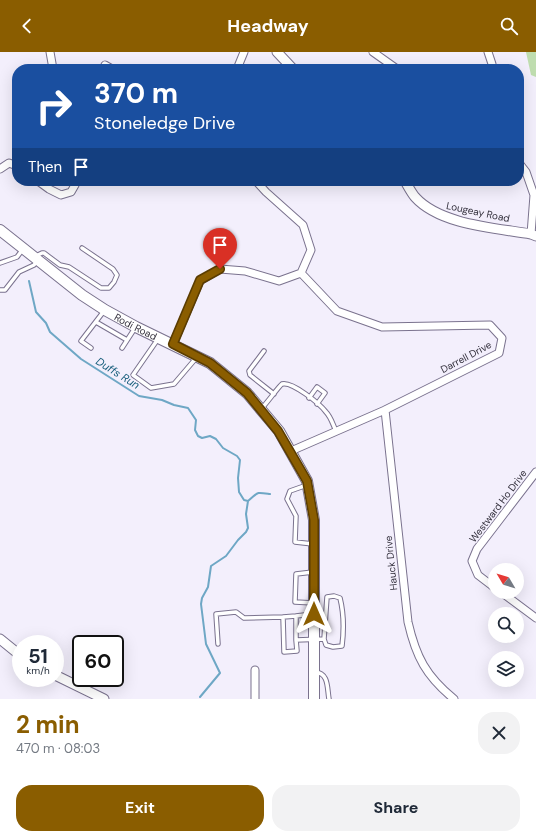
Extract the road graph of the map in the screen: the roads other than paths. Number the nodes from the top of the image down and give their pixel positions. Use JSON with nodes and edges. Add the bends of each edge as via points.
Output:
{"nodes":[{"id":1,"x":50,"y":52,"type":"edge"},
{"id":2,"x":244,"y":52,"type":"edge"},
{"id":3,"x":277,"y":52,"type":"edge"},
{"id":4,"x":373,"y":52,"type":"edge"},
{"id":5,"x":488,"y":52,"type":"edge"},
{"id":6,"x":52,"y":64,"type":"edge"},
{"id":7,"x":239,"y":64,"type":"edge"},
{"id":8,"x":288,"y":64,"type":"edge"},
{"id":9,"x":390,"y":64,"type":"edge"},
{"id":10,"x":492,"y":64,"type":"edge"},
{"id":11,"x":12,"y":164,"type":"edge"},
{"id":12,"x":0,"y":168,"type":"edge"},
{"id":13,"x":524,"y":169,"type":"edge"},
{"id":14,"x":45,"y":186,"type":"edge"},
{"id":15,"x":74,"y":186,"type":"edge"},
{"id":16,"x":261,"y":186,"type":"edge"},
{"id":17,"x":408,"y":186,"type":"edge"},
{"id":18,"x":0,"y":230,"type":"edge"},
{"id":19,"x":534,"y":235,"type":"edge"},
{"id":20,"x":23,"y":248,"type":"junction"},
{"id":21,"x":82,"y":248,"type":"dead end"},
{"id":22,"x":36,"y":259,"type":"junction"},
{"id":23,"x":0,"y":263,"type":"edge"},
{"id":24,"x":301,"y":273,"type":"junction"},
{"id":25,"x":0,"y":290,"type":"edge"},
{"id":26,"x":105,"y":310,"type":"junction"},
{"id":27,"x":96,"y":322,"type":"junction"},
{"id":28,"x":136,"y":327,"type":"junction"},
{"id":29,"x":158,"y":338,"type":"junction"},
{"id":30,"x":127,"y":340,"type":"junction"},
{"id":31,"x":173,"y":344,"type":"junction"},
{"id":32,"x":91,"y":348,"type":"dead end"},
{"id":33,"x":122,"y":348,"type":"dead end"},
{"id":34,"x":264,"y":351,"type":"dead end"},
{"id":35,"x":198,"y":356,"type":"junction"},
{"id":36,"x":274,"y":394,"type":"junction"},
{"id":37,"x":309,"y":398,"type":"junction"},
{"id":38,"x":317,"y":404,"type":"junction"},
{"id":39,"x":261,"y":409,"type":"junction"},
{"id":40,"x":385,"y":410,"type":"junction"},
{"id":41,"x":336,"y":431,"type":"junction"},
{"id":42,"x":291,"y":451,"type":"junction"},
{"id":43,"x":536,"y":472,"type":"edge"},
{"id":44,"x":307,"y":485,"type":"junction"},
{"id":45,"x":314,"y":544,"type":"junction"},
{"id":46,"x":314,"y":572,"type":"junction"},
{"id":47,"x":488,"y":583,"type":"edge"},
{"id":48,"x":510,"y":599,"type":"edge"},
{"id":49,"x":314,"y":603,"type":"junction"},
{"id":50,"x":314,"y":614,"type":"junction"},
{"id":51,"x":296,"y":616,"type":"junction"},
{"id":52,"x":283,"y":617,"type":"junction"},
{"id":53,"x":536,"y":618,"type":"edge"},
{"id":54,"x":0,"y":639,"type":"edge"},
{"id":55,"x":314,"y":639,"type":"junction"},
{"id":56,"x":324,"y":639,"type":"junction"},
{"id":57,"x":296,"y":640,"type":"junction"},
{"id":58,"x":218,"y":644,"type":"dead end"},
{"id":59,"x":12,"y":649,"type":"edge"},
{"id":60,"x":255,"y":670,"type":"dead end"},
{"id":61,"x":314,"y":672,"type":"junction"},
{"id":62,"x":64,"y":679,"type":"edge"},
{"id":63,"x":104,"y":699,"type":"edge"},
{"id":64,"x":255,"y":699,"type":"edge"},
{"id":65,"x":314,"y":699,"type":"edge"},
{"id":66,"x":329,"y":699,"type":"edge"},
{"id":67,"x":454,"y":699,"type":"edge"}],
"edges":[{"from":1,"to":6,"type":"street"},
{"from":2,"to":7,"type":"street"},
{"from":3,"to":8,"type":"street"},
{"from":4,"to":9,"type":"street"},
{"from":5,"to":10,"type":"street"},
{"from":11,"to":12,"type":"street"},
{"from":13,"to":19,"type":"street","via":[[534,195]]},
{"from":14,"to":15,"type":"street","via":[[61,195],[71,192]]},
{"from":16,"to":24,"type":"street","via":[[303,225],[311,250]]},
{"from":17,"to":19,"type":"street","name":"Lougeay Road","via":[[415,197],[442,216]]},
{"from":18,"to":20,"type":"main road","name":"Rodi Road"},
{"from":20,"to":22,"type":"main road","name":"Rodi Road"},
{"from":20,"to":23,"type":"lane","via":[[16,257]]},
{"from":21,"to":22,"type":"lane","via":[[113,269],[117,275],[109,288],[101,288],[44,253]]},
{"from":22,"to":25,"type":"lane","via":[[34,265],[20,272],[5,290]]},
{"from":22,"to":26,"type":"main road","name":"Rodi Road"},
{"from":24,"to":31,"type":"street","via":[[279,281],[245,271],[220,269],[200,280]]},
{"from":24,"to":40,"type":"street","name":"Darrell Drive","via":[[337,311],[382,327],[490,325],[502,338],[500,353]]},
{"from":26,"to":27,"type":"lane"},
{"from":26,"to":28,"type":"main road","name":"Rodi Road"},
{"from":27,"to":30,"type":"lane"},
{"from":27,"to":32,"type":"lane","via":[[81,341]]},
{"from":28,"to":29,"type":"main road","name":"Rodi Road"},
{"from":28,"to":30,"type":"lane"},
{"from":29,"to":31,"type":"main road","name":"Rodi Road"},
{"from":29,"to":35,"type":"lane","via":[[133,375],[152,388],[174,384]]},
{"from":30,"to":33,"type":"lane"},
{"from":31,"to":35,"type":"main road","name":"Rodi Road"},
{"from":34,"to":36,"type":"lane","via":[[249,372]]},
{"from":35,"to":39,"type":"main road","name":"Rodi Road","via":[[247,393]]},
{"from":36,"to":37,"type":"lane","via":[[282,384],[290,384]]},
{"from":36,"to":39,"type":"lane"},
{"from":37,"to":38,"type":"lane"},
{"from":37,"to":38,"type":"lane","via":[[317,387],[325,393]]},
{"from":38,"to":41,"type":"lane","via":[[326,412]]},
{"from":39,"to":42,"type":"main road","name":"Rodi Road"},
{"from":40,"to":41,"type":"street","name":"Darrell Drive"},
{"from":40,"to":67,"type":"street","name":"Hauck Drive","via":[[408,622],[423,664],[440,687]]},
{"from":41,"to":42,"type":"street","name":"Darrell Drive"},
{"from":42,"to":44,"type":"main road","name":"Rodi Road"},
{"from":43,"to":47,"type":"street","name":"Westward Ho Drive","via":[[472,561],[478,575]]},
{"from":44,"to":45,"type":"main road","name":"Rodi Road","via":[[314,520]]},
{"from":44,"to":45,"type":"lane","via":[[290,491],[287,499],[296,516],[295,542]]},
{"from":45,"to":46,"type":"main road","name":"Rodi Road"},
{"from":46,"to":49,"type":"main road","name":"Rodi Road"},
{"from":46,"to":49,"type":"lane","via":[[296,574],[295,602]]},
{"from":48,"to":53,"type":"street"},
{"from":49,"to":50,"type":"main road","name":"Rodi Road"},
{"from":50,"to":51,"type":"lane"},
{"from":50,"to":55,"type":"main road","name":"Rodi Road"},
{"from":51,"to":52,"type":"lane"},
{"from":51,"to":57,"type":"lane"},
{"from":52,"to":57,"type":"lane","via":[[284,652],[297,652]]},
{"from":52,"to":58,"type":"lane","via":[[244,618],[236,612],[216,614]]},
{"from":54,"to":59,"type":"street"},
{"from":55,"to":56,"type":"lane"},
{"from":55,"to":57,"type":"lane"},
{"from":55,"to":61,"type":"main road","name":"Rodi Road"},
{"from":56,"to":56,"type":"lane","via":[[326,645],[342,646],[343,608],[340,598],[334,596],[327,596]]},
{"from":60,"to":64,"type":"street"},
{"from":61,"to":65,"type":"main road","name":"Rodi Road"},
{"from":61,"to":66,"type":"lane","via":[[320,672],[325,676]]},
{"from":62,"to":63,"type":"street"}]}
